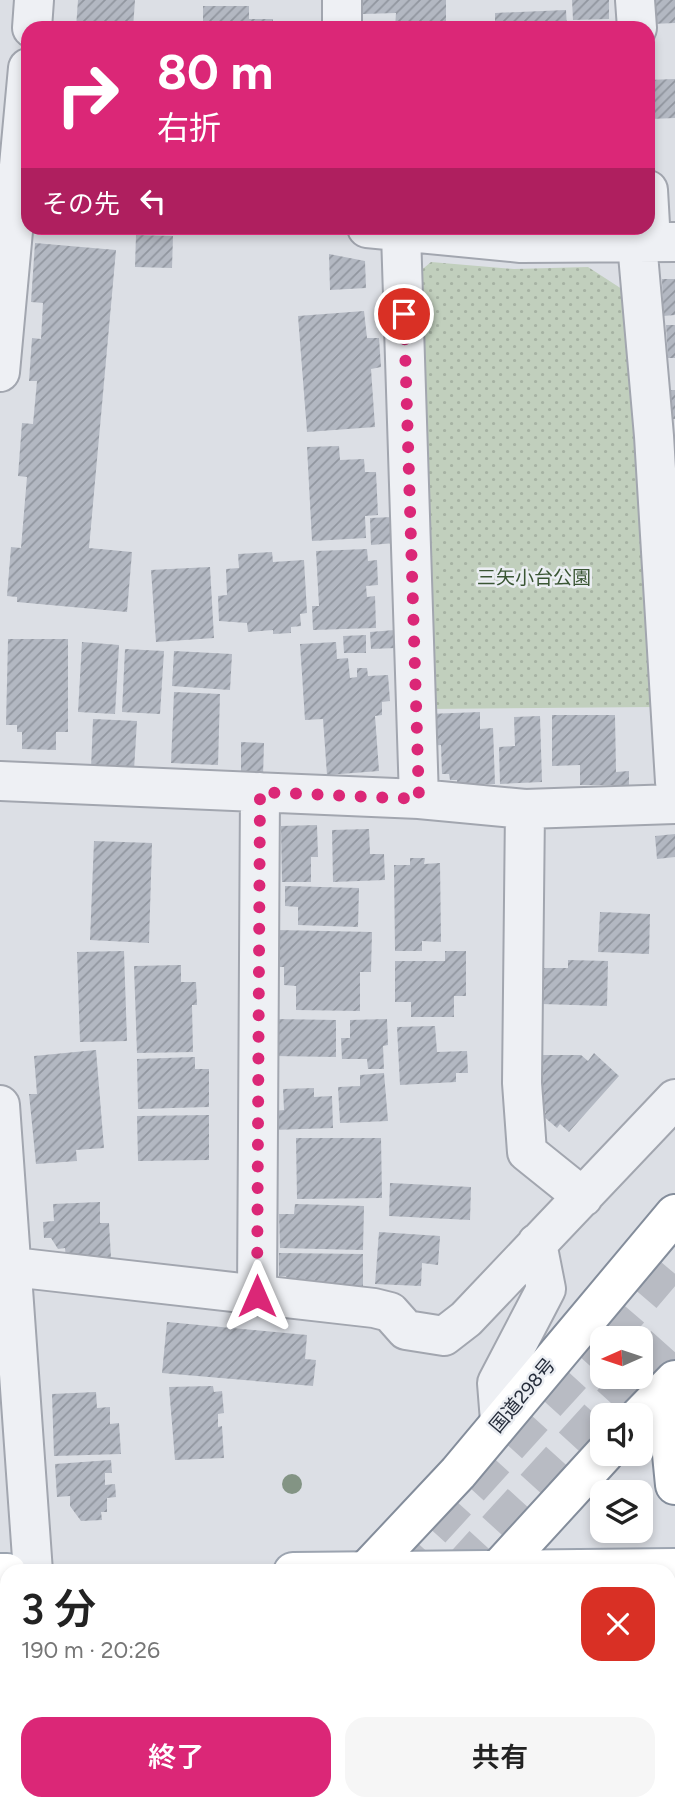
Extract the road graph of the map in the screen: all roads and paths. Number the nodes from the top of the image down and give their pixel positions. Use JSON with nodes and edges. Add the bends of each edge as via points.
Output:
{"nodes":[{"id":1,"x":34,"y":0,"type":"edge"},
{"id":2,"x":342,"y":0,"type":"edge"},
{"id":3,"x":635,"y":0,"type":"edge"},
{"id":4,"x":32,"y":21,"type":"edge"},
{"id":5,"x":342,"y":21,"type":"edge"},
{"id":6,"x":636,"y":21,"type":"edge"},
{"id":7,"x":21,"y":130,"type":"edge"},
{"id":8,"x":16,"y":174,"type":"edge"},
{"id":9,"x":384,"y":235,"type":"edge"},
{"id":10,"x":437,"y":235,"type":"edge"},
{"id":11,"x":654,"y":243,"type":"edge"},
{"id":12,"x":0,"y":372,"type":"edge"},
{"id":13,"x":665,"y":436,"type":"edge"},
{"id":14,"x":670,"y":620,"type":"edge"},
{"id":15,"x":0,"y":780,"type":"edge"},
{"id":16,"x":675,"y":782,"type":"edge"},
{"id":17,"x":260,"y":792,"type":"junction"},
{"id":18,"x":419,"y":799,"type":"junction"},
{"id":19,"x":675,"y":804,"type":"edge"},
{"id":20,"x":525,"y":809,"type":"junction"},
{"id":21,"x":675,"y":1099,"type":"edge"},
{"id":22,"x":0,"y":1105,"type":"edge"},
{"id":23,"x":3,"y":1172,"type":"edge"},
{"id":24,"x":583,"y":1197,"type":"junction"},
{"id":25,"x":675,"y":1214,"type":"edge"},
{"id":26,"x":537,"y":1243,"type":"junction"},
{"id":27,"x":13,"y":1267,"type":"junction"},
{"id":28,"x":257,"y":1296,"type":"junction"},
{"id":29,"x":9,"y":1350,"type":"edge"},
{"id":30,"x":675,"y":1380,"type":"edge"},
{"id":31,"x":653,"y":1403,"type":"edge"},
{"id":32,"x":675,"y":1406,"type":"edge"},
{"id":33,"x":500,"y":1421,"type":"junction"},
{"id":34,"x":593,"y":1466,"type":"edge"},
{"id":35,"x":675,"y":1485,"type":"edge"},
{"id":36,"x":32,"y":1564,"type":"edge"},
{"id":37,"x":372,"y":1564,"type":"edge"},
{"id":38,"x":503,"y":1564,"type":"edge"}],
"edges":[{"from":1,"to":4,"type":"street"},
{"from":2,"to":5,"type":"street"},
{"from":3,"to":6,"type":"street"},
{"from":7,"to":8,"type":"street"},
{"from":8,"to":12,"type":"street"},
{"from":9,"to":18,"type":"street"},
{"from":10,"to":11,"type":"street","via":[[521,243]]},
{"from":11,"to":13,"type":"street"},
{"from":13,"to":14,"type":"street"},
{"from":14,"to":16,"type":"street"},
{"from":15,"to":17,"type":"street"},
{"from":17,"to":18,"type":"street"},
{"from":17,"to":28,"type":"street"},
{"from":18,"to":20,"type":"street"},
{"from":19,"to":20,"type":"street"},
{"from":20,"to":24,"type":"street","via":[[522,1083],[527,1152]]},
{"from":21,"to":24,"type":"street"},
{"from":22,"to":23,"type":"street"},
{"from":23,"to":27,"type":"street"},
{"from":24,"to":26,"type":"street"},
{"from":25,"to":33,"type":"main road","name":"国道298号"},
{"from":26,"to":28,"type":"street","via":[[466,1319],[443,1336],[406,1330],[390,1312],[374,1308]]},
{"from":26,"to":33,"type":"street","via":[[547,1289],[497,1383]]},
{"from":27,"to":28,"type":"street"},
{"from":27,"to":29,"type":"street"},
{"from":29,"to":36,"type":"street"},
{"from":30,"to":31,"type":"main road"},
{"from":32,"to":35,"type":"main road","via":[[669,1423]]},
{"from":33,"to":37,"type":"main road","name":"国道298号"},
{"from":34,"to":38,"type":"main road"}]}
